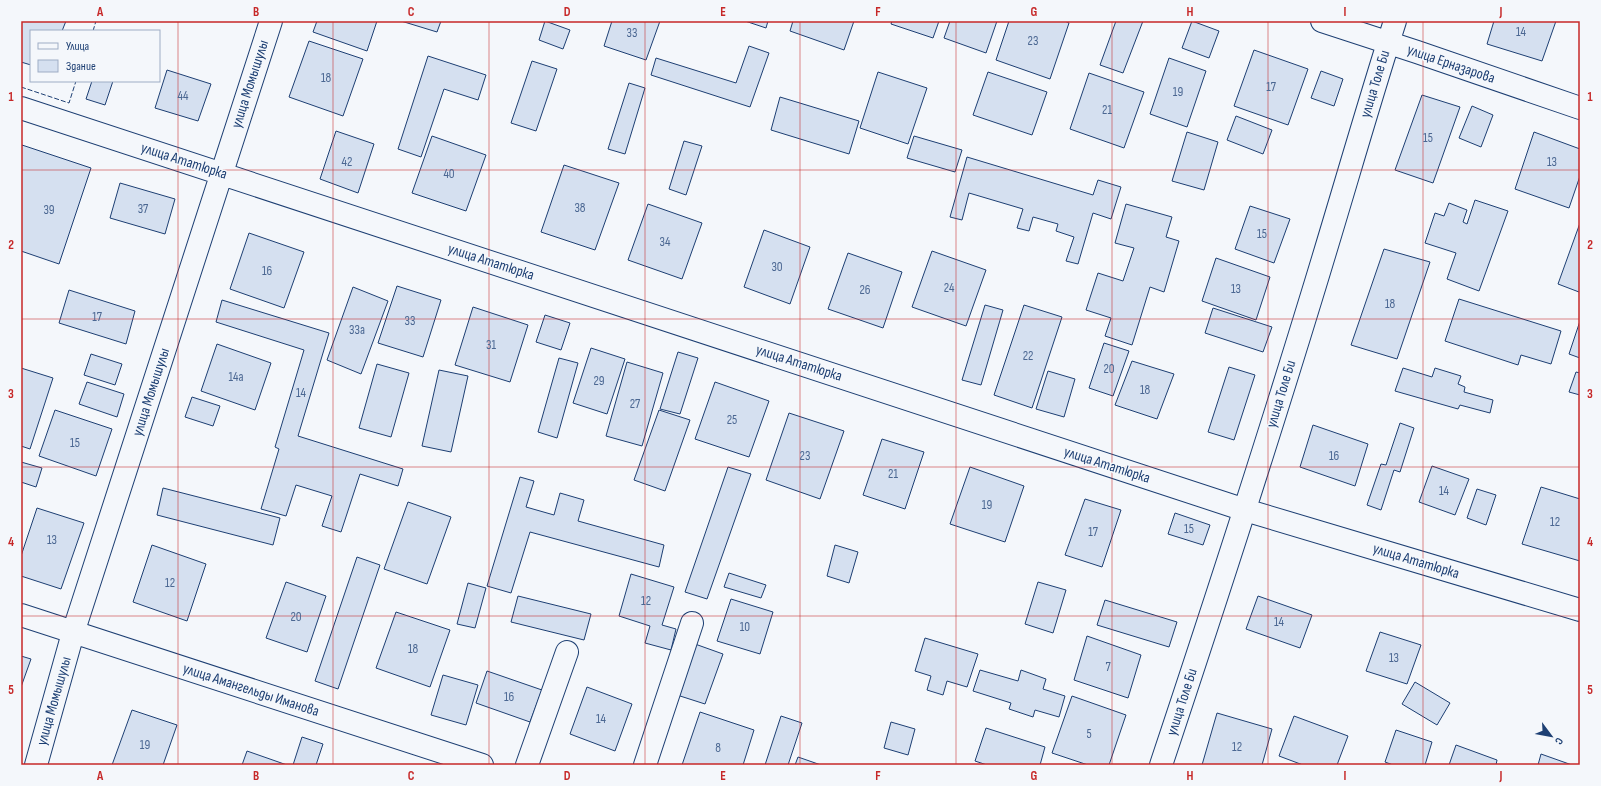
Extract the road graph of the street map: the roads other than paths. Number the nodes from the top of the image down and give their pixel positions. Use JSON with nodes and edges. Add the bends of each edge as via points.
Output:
{"nodes":[{"id":1,"x":271,"y":21,"type":"edge"},
{"id":2,"x":1322,"y":21,"type":"edge"},
{"id":3,"x":1395,"y":21,"type":"edge"},
{"id":4,"x":1388,"y":42,"type":"junction"},
{"id":5,"x":21,"y":108,"type":"edge"},
{"id":6,"x":1580,"y":108,"type":"edge"},
{"id":7,"x":220,"y":173,"type":"junction"},
{"id":8,"x":1245,"y":510,"type":"junction"},
{"id":9,"x":1580,"y":610,"type":"edge"},
{"id":10,"x":21,"y":615,"type":"edge"},
{"id":11,"x":692,"y":623,"type":"dead end"},
{"id":12,"x":73,"y":633,"type":"junction"},
{"id":13,"x":567,"y":652,"type":"dead end"},
{"id":14,"x":36,"y":765,"type":"edge"},
{"id":15,"x":482,"y":765,"type":"edge"},
{"id":16,"x":527,"y":765,"type":"edge"},
{"id":17,"x":645,"y":765,"type":"edge"},
{"id":18,"x":1161,"y":765,"type":"edge"}],
"edges":[{"from":1,"to":7,"type":"street","name":"улица Момышулы"},
{"from":2,"to":4,"type":"street","name":"улица Ерназарова"},
{"from":3,"to":4,"type":"street","name":"улица Толе Би"},
{"from":4,"to":6,"type":"street","name":"улица Ерназарова"},
{"from":4,"to":8,"type":"street","name":"улица Толе Би"},
{"from":5,"to":7,"type":"street","name":"улица Ататюрка"},
{"from":7,"to":8,"type":"street","name":"улица Ататюрка"},
{"from":7,"to":12,"type":"street","name":"улица Момышулы"},
{"from":8,"to":9,"type":"street","name":"улица Ататюрка"},
{"from":8,"to":18,"type":"street","name":"улица Толе Би"},
{"from":10,"to":12,"type":"street","name":"улица Амангельды Иманова"},
{"from":11,"to":17,"type":"street"},
{"from":12,"to":14,"type":"street","name":"улица Момышулы"},
{"from":12,"to":15,"type":"street","name":"улица Амангельды Иманова"},
{"from":13,"to":16,"type":"street"}]}
